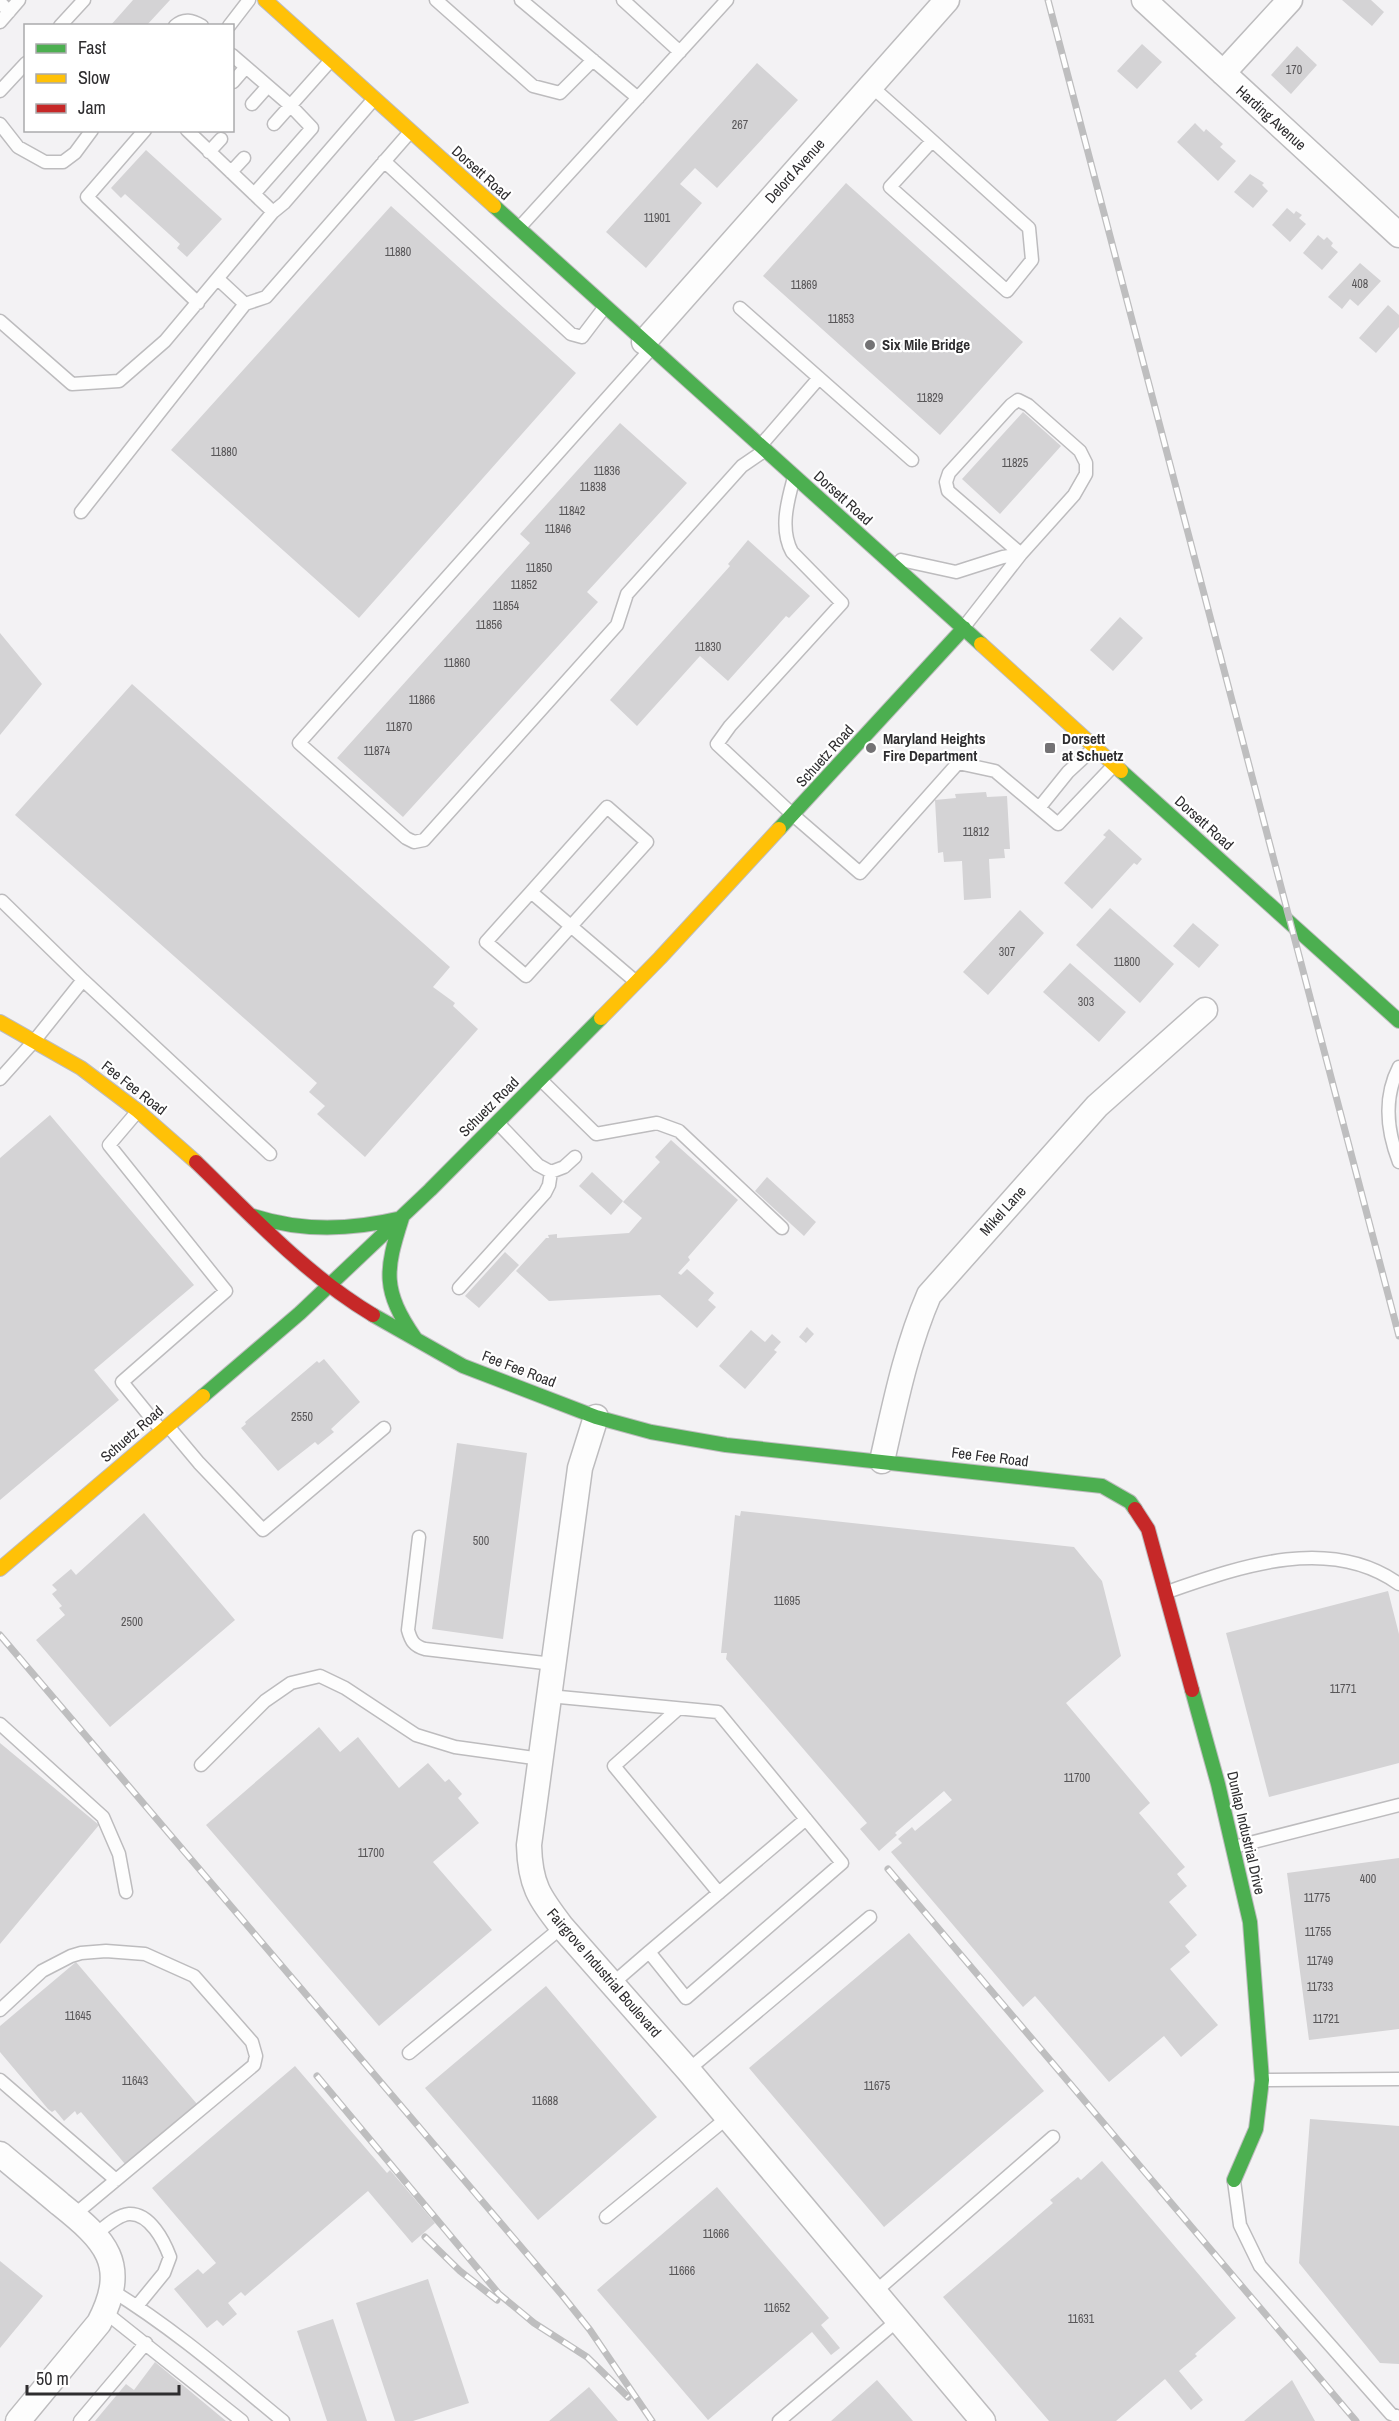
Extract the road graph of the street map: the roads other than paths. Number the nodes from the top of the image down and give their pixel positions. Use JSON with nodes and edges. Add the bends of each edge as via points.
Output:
{"nodes":[{"id":1,"x":19,"y":0,"type":"edge"},
{"id":2,"x":84,"y":0,"type":"edge"},
{"id":3,"x":249,"y":0,"type":"edge"},
{"id":4,"x":265,"y":0,"type":"edge"},
{"id":5,"x":436,"y":0,"type":"edge"},
{"id":6,"x":521,"y":0,"type":"edge"},
{"id":7,"x":623,"y":0,"type":"edge"},
{"id":8,"x":727,"y":0,"type":"edge"},
{"id":9,"x":947,"y":0,"type":"edge"},
{"id":10,"x":1144,"y":0,"type":"edge"},
{"id":11,"x":1290,"y":0,"type":"edge"},
{"id":12,"x":0,"y":2,"type":"edge"},
{"id":13,"x":9,"y":12,"type":"junction"},
{"id":14,"x":0,"y":22,"type":"edge"},
{"id":15,"x":62,"y":24,"type":"edge"},
{"id":16,"x":177,"y":24,"type":"edge"},
{"id":17,"x":198,"y":24,"type":"edge"},
{"id":18,"x":231,"y":24,"type":"edge"},
{"id":19,"x":680,"y":52,"type":"junction"},
{"id":20,"x":234,"y":57,"type":"edge"},
{"id":21,"x":332,"y":60,"type":"junction"},
{"id":22,"x":592,"y":60,"type":"junction"},
{"id":23,"x":24,"y":65,"type":"edge"},
{"id":24,"x":246,"y":67,"type":"junction"},
{"id":25,"x":1222,"y":74,"type":"junction"},
{"id":26,"x":234,"y":81,"type":"edge"},
{"id":27,"x":268,"y":86,"type":"junction"},
{"id":28,"x":872,"y":86,"type":"junction"},
{"id":29,"x":0,"y":91,"type":"edge"},
{"id":30,"x":638,"y":98,"type":"junction"},
{"id":31,"x":375,"y":99,"type":"junction"},
{"id":32,"x":252,"y":104,"type":"dead end"},
{"id":33,"x":291,"y":106,"type":"junction"},
{"id":34,"x":0,"y":124,"type":"edge"},
{"id":35,"x":274,"y":124,"type":"dead end"},
{"id":36,"x":410,"y":131,"type":"junction"},
{"id":37,"x":91,"y":132,"type":"edge"},
{"id":38,"x":143,"y":132,"type":"edge"},
{"id":39,"x":190,"y":132,"type":"edge"},
{"id":40,"x":221,"y":139,"type":"dead end"},
{"id":41,"x":932,"y":141,"type":"junction"},
{"id":42,"x":209,"y":152,"type":"junction"},
{"id":43,"x":244,"y":158,"type":"dead end"},
{"id":44,"x":384,"y":161,"type":"junction"},
{"id":45,"x":231,"y":172,"type":"junction"},
{"id":46,"x":254,"y":194,"type":"junction"},
{"id":47,"x":273,"y":212,"type":"junction"},
{"id":48,"x":518,"y":229,"type":"junction"},
{"id":49,"x":1399,"y":235,"type":"edge"},
{"id":50,"x":218,"y":279,"type":"junction"},
{"id":51,"x":198,"y":303,"type":"junction"},
{"id":52,"x":245,"y":304,"type":"junction"},
{"id":53,"x":605,"y":307,"type":"junction"},
{"id":54,"x":740,"y":308,"type":"dead end"},
{"id":55,"x":0,"y":321,"type":"edge"},
{"id":56,"x":647,"y":345,"type":"junction"},
{"id":57,"x":819,"y":378,"type":"junction"},
{"id":58,"x":762,"y":448,"type":"junction"},
{"id":59,"x":912,"y":460,"type":"dead end"},
{"id":60,"x":794,"y":477,"type":"junction"},
{"id":61,"x":81,"y":512,"type":"dead end"},
{"id":62,"x":1021,"y":554,"type":"junction"},
{"id":63,"x":884,"y":556,"type":"junction"},
{"id":64,"x":964,"y":628,"type":"junction"},
{"id":65,"x":1095,"y":747,"type":"junction"},
{"id":66,"x":1114,"y":765,"type":"junction"},
{"id":67,"x":1039,"y":808,"type":"junction"},
{"id":68,"x":793,"y":815,"type":"junction"},
{"id":69,"x":531,"y":892,"type":"junction"},
{"id":70,"x":2,"y":901,"type":"dead end"},
{"id":71,"x":571,"y":926,"type":"junction"},
{"id":72,"x":83,"y":980,"type":"junction"},
{"id":73,"x":636,"y":982,"type":"junction"},
{"id":74,"x":1204,"y":1010,"type":"dead end"},
{"id":75,"x":1399,"y":1021,"type":"edge"},
{"id":76,"x":0,"y":1022,"type":"edge"},
{"id":77,"x":35,"y":1040,"type":"junction"},
{"id":78,"x":1399,"y":1067,"type":"edge"},
{"id":79,"x":0,"y":1079,"type":"edge"},
{"id":80,"x":540,"y":1079,"type":"junction"},
{"id":81,"x":138,"y":1111,"type":"junction"},
{"id":82,"x":497,"y":1122,"type":"junction"},
{"id":83,"x":270,"y":1154,"type":"dead end"},
{"id":84,"x":574,"y":1157,"type":"dead end"},
{"id":85,"x":1399,"y":1162,"type":"edge"},
{"id":86,"x":550,"y":1173,"type":"junction"},
{"id":87,"x":252,"y":1215,"type":"junction"},
{"id":88,"x":402,"y":1218,"type":"junction"},
{"id":89,"x":782,"y":1228,"type":"dead end"},
{"id":90,"x":330,"y":1287,"type":"junction"},
{"id":91,"x":459,"y":1288,"type":"dead end"},
{"id":92,"x":418,"y":1342,"type":"junction"},
{"id":93,"x":596,"y":1417,"type":"junction"},
{"id":94,"x":164,"y":1427,"type":"junction"},
{"id":95,"x":384,"y":1428,"type":"dead end"},
{"id":96,"x":882,"y":1461,"type":"junction"},
{"id":97,"x":1130,"y":1502,"type":"joint"},
{"id":98,"x":419,"y":1538,"type":"dead end"},
{"id":99,"x":0,"y":1569,"type":"edge"},
{"id":100,"x":1399,"y":1584,"type":"edge"},
{"id":101,"x":1165,"y":1592,"type":"junction"},
{"id":102,"x":553,"y":1664,"type":"junction"},
{"id":103,"x":549,"y":1696,"type":"junction"},
{"id":104,"x":678,"y":1709,"type":"junction"},
{"id":105,"x":0,"y":1724,"type":"edge"},
{"id":106,"x":541,"y":1759,"type":"junction"},
{"id":107,"x":201,"y":1765,"type":"dead end"},
{"id":108,"x":1399,"y":1805,"type":"edge"},
{"id":109,"x":806,"y":1819,"type":"junction"},
{"id":110,"x":1232,"y":1847,"type":"junction"},
{"id":111,"x":126,"y":1892,"type":"dead end"},
{"id":112,"x":719,"y":1893,"type":"junction"},
{"id":113,"x":870,"y":1917,"type":"dead end"},
{"id":114,"x":562,"y":1927,"type":"junction"},
{"id":115,"x":649,"y":1952,"type":"junction"},
{"id":116,"x":612,"y":1984,"type":"junction"},
{"id":117,"x":0,"y":2010,"type":"edge"},
{"id":118,"x":409,"y":2053,"type":"dead end"},
{"id":119,"x":687,"y":2070,"type":"junction"},
{"id":120,"x":1399,"y":2079,"type":"edge"},
{"id":121,"x":0,"y":2080,"type":"edge"},
{"id":122,"x":1262,"y":2080,"type":"junction"},
{"id":123,"x":727,"y":2118,"type":"junction"},
{"id":124,"x":1053,"y":2137,"type":"dead end"},
{"id":125,"x":0,"y":2154,"type":"edge"},
{"id":126,"x":116,"y":2180,"type":"junction"},
{"id":127,"x":1234,"y":2180,"type":"joint"},
{"id":128,"x":74,"y":2215,"type":"junction"},
{"id":129,"x":606,"y":2217,"type":"dead end"},
{"id":130,"x":96,"y":2234,"type":"junction"},
{"id":131,"x":876,"y":2291,"type":"junction"},
{"id":132,"x":108,"y":2301,"type":"junction"},
{"id":133,"x":137,"y":2306,"type":"junction"},
{"id":134,"x":898,"y":2320,"type":"junction"},
{"id":135,"x":146,"y":2343,"type":"junction"},
{"id":136,"x":1399,"y":2417,"type":"edge"},
{"id":137,"x":18,"y":2421,"type":"edge"},
{"id":138,"x":80,"y":2421,"type":"edge"},
{"id":139,"x":242,"y":2421,"type":"edge"},
{"id":140,"x":283,"y":2421,"type":"edge"},
{"id":141,"x":779,"y":2421,"type":"edge"},
{"id":142,"x":983,"y":2421,"type":"edge"}],
"edges":[{"from":1,"to":13,"type":"lane"},
{"from":2,"to":15,"type":"lane"},
{"from":3,"to":18,"type":"lane"},
{"from":4,"to":21,"type":"main road","name":"Dorsett Road"},
{"from":5,"to":22,"type":"lane","via":[[533,86],[560,93]]},
{"from":6,"to":22,"type":"lane"},
{"from":7,"to":19,"type":"lane"},
{"from":8,"to":19,"type":"lane"},
{"from":9,"to":28,"type":"street","name":"Delord Avenue"},
{"from":10,"to":25,"type":"street","name":"Harding Avenue"},
{"from":11,"to":25,"type":"street"},
{"from":12,"to":13,"type":"lane"},
{"from":13,"to":14,"type":"lane"},
{"from":16,"to":17,"type":"lane","via":[[189,20]]},
{"from":19,"to":30,"type":"lane"},
{"from":20,"to":24,"type":"lane"},
{"from":21,"to":31,"type":"main road","name":"Dorsett Road"},
{"from":21,"to":33,"type":"lane"},
{"from":22,"to":30,"type":"lane"},
{"from":23,"to":29,"type":"lane"},
{"from":24,"to":26,"type":"lane"},
{"from":24,"to":27,"type":"lane"},
{"from":25,"to":49,"type":"street","name":"Harding Avenue"},
{"from":27,"to":32,"type":"lane"},
{"from":27,"to":33,"type":"lane"},
{"from":28,"to":41,"type":"lane"},
{"from":28,"to":56,"type":"street","name":"Delord Avenue"},
{"from":30,"to":48,"type":"lane"},
{"from":31,"to":36,"type":"main road","name":"Dorsett Road"},
{"from":31,"to":47,"type":"lane"},
{"from":33,"to":35,"type":"lane"},
{"from":33,"to":46,"type":"lane","via":[[312,128]]},
{"from":34,"to":37,"type":"lane","via":[[18,147],[45,162],[63,162]]},
{"from":36,"to":44,"type":"lane"},
{"from":36,"to":48,"type":"main road","name":"Dorsett Road"},
{"from":38,"to":51,"type":"lane","via":[[87,197]]},
{"from":39,"to":42,"type":"lane"},
{"from":40,"to":42,"type":"lane"},
{"from":41,"to":41,"type":"lane","via":[[1029,228],[1032,260],[1007,291],[890,187]]},
{"from":42,"to":45,"type":"lane"},
{"from":43,"to":45,"type":"lane"},
{"from":44,"to":52,"type":"lane","via":[[266,297]]},
{"from":44,"to":53,"type":"lane","via":[[571,334],[582,337]]},
{"from":45,"to":46,"type":"lane"},
{"from":46,"to":47,"type":"lane"},
{"from":47,"to":50,"type":"lane"},
{"from":48,"to":53,"type":"main road","name":"Dorsett Road"},
{"from":50,"to":51,"type":"lane"},
{"from":50,"to":52,"type":"lane"},
{"from":51,"to":55,"type":"lane","via":[[165,341],[119,381],[72,384]]},
{"from":52,"to":61,"type":"lane"},
{"from":53,"to":56,"type":"main road","name":"Dorsett Road"},
{"from":54,"to":57,"type":"lane"},
{"from":56,"to":58,"type":"main road","name":"Dorsett Road"},
{"from":56,"to":58,"type":"lane","via":[[299,743],[406,838],[414,842],[424,840],[617,625],[627,594]]},
{"from":57,"to":58,"type":"lane"},
{"from":57,"to":59,"type":"lane"},
{"from":58,"to":60,"type":"main road","name":"Dorsett Road"},
{"from":60,"to":63,"type":"main road","name":"Dorsett Road"},
{"from":60,"to":68,"type":"lane","via":[[785,510],[788,546],[842,603],[717,744]]},
{"from":62,"to":62,"type":"lane","via":[[948,491],[946,482],[949,473],[1018,400],[1080,451],[1086,463],[1086,474],[1074,495]]},
{"from":62,"to":63,"type":"lane","via":[[956,572]]},
{"from":62,"to":64,"type":"lane"},
{"from":63,"to":64,"type":"main road","name":"Dorsett Road"},
{"from":64,"to":65,"type":"main road","name":"Dorsett Road"},
{"from":64,"to":68,"type":"main road","name":"Schuetz Road"},
{"from":65,"to":66,"type":"main road","name":"Dorsett Road"},
{"from":65,"to":67,"type":"lane"},
{"from":66,"to":67,"type":"lane","via":[[1058,824]]},
{"from":66,"to":75,"type":"main road","name":"Dorsett Road"},
{"from":67,"to":68,"type":"lane","via":[[995,771],[958,763],[860,873]]},
{"from":68,"to":73,"type":"main road","name":"Schuetz Road"},
{"from":69,"to":71,"type":"lane"},
{"from":69,"to":71,"type":"lane","via":[[486,942],[526,976]]},
{"from":69,"to":71,"type":"lane","via":[[607,807],[647,842]]},
{"from":70,"to":72,"type":"lane"},
{"from":71,"to":73,"type":"lane"},
{"from":72,"to":77,"type":"lane"},
{"from":72,"to":83,"type":"lane"},
{"from":73,"to":80,"type":"main road","name":"Schuetz Road"},
{"from":74,"to":96,"type":"street","name":"Mikel Lane","via":[[1097,1106],[929,1295],[904,1363]]},
{"from":76,"to":77,"type":"main road","name":"Fee Fee Road"},
{"from":77,"to":79,"type":"lane"},
{"from":77,"to":81,"type":"main road","name":"Fee Fee Road","via":[[81,1068]]},
{"from":78,"to":85,"type":"lane","via":[[1388,1107]]},
{"from":80,"to":82,"type":"main road","name":"Schuetz Road"},
{"from":80,"to":89,"type":"lane","via":[[596,1134],[657,1123],[680,1131]]},
{"from":81,"to":87,"type":"main road","name":"Fee Fee Road"},
{"from":81,"to":94,"type":"lane","via":[[110,1145],[226,1292],[123,1382]]},
{"from":82,"to":86,"type":"lane"},
{"from":82,"to":88,"type":"main road","name":"Schuetz Road"},
{"from":84,"to":86,"type":"lane"},
{"from":86,"to":91,"type":"lane","via":[[545,1193]]},
{"from":87,"to":88,"type":"main road","via":[[269,1222],[316,1229]]},
{"from":87,"to":90,"type":"main road","name":"Fee Fee Road"},
{"from":88,"to":90,"type":"main road","name":"Schuetz Road"},
{"from":88,"to":92,"type":"main road","via":[[387,1286],[397,1314]]},
{"from":90,"to":92,"type":"main road","name":"Fee Fee Road"},
{"from":90,"to":94,"type":"main road","name":"Schuetz Road"},
{"from":92,"to":93,"type":"main road","name":"Fee Fee Road","via":[[463,1366]]},
{"from":93,"to":96,"type":"main road","name":"Fee Fee Road","via":[[651,1432],[726,1445]]},
{"from":93,"to":102,"type":"street","name":"Fairgrove Industrial Boulevard","via":[[580,1468]]},
{"from":94,"to":95,"type":"lane","via":[[263,1530]]},
{"from":94,"to":99,"type":"main road","name":"Schuetz Road"},
{"from":96,"to":97,"type":"main road","name":"Fee Fee Road","via":[[1102,1486]]},
{"from":97,"to":101,"type":"main road","name":"Dunlap Industrial Drive","via":[[1148,1529]]},
{"from":98,"to":102,"type":"lane","via":[[408,1630],[416,1646]]},
{"from":100,"to":101,"type":"lane","via":[[1386,1574],[1319,1558],[1236,1569]]},
{"from":101,"to":110,"type":"main road","name":"Dunlap Industrial Drive"},
{"from":102,"to":103,"type":"street","name":"Fairgrove Industrial Boulevard"},
{"from":103,"to":104,"type":"lane"},
{"from":103,"to":106,"type":"street","name":"Fairgrove Industrial Boulevard"},
{"from":104,"to":109,"type":"lane","via":[[718,1712]]},
{"from":104,"to":112,"type":"lane","via":[[614,1766]]},
{"from":105,"to":111,"type":"lane","via":[[103,1817],[119,1854]]},
{"from":106,"to":107,"type":"lane","via":[[455,1747],[416,1735],[320,1676],[291,1683],[265,1701]]},
{"from":106,"to":114,"type":"street","name":"Fairgrove Industrial Boulevard","via":[[529,1845],[530,1868],[534,1885]]},
{"from":108,"to":110,"type":"lane"},
{"from":109,"to":112,"type":"lane"},
{"from":109,"to":115,"type":"lane","via":[[842,1863],[686,1998]]},
{"from":110,"to":122,"type":"main road","name":"Dunlap Industrial Drive","via":[[1250,1922]]},
{"from":112,"to":115,"type":"lane"},
{"from":113,"to":119,"type":"lane"},
{"from":114,"to":116,"type":"street","name":"Fairgrove Industrial Boulevard"},
{"from":114,"to":118,"type":"lane"},
{"from":115,"to":116,"type":"lane"},
{"from":116,"to":119,"type":"street","name":"Fairgrove Industrial Boulevard"},
{"from":117,"to":126,"type":"lane","via":[[42,1971],[71,1956],[106,1951],[145,1954],[194,1976],[252,2042],[254,2065]]},
{"from":119,"to":123,"type":"street","name":"Fairgrove Industrial Boulevard"},
{"from":120,"to":122,"type":"lane"},
{"from":121,"to":126,"type":"lane"},
{"from":122,"to":127,"type":"main road","name":"Dunlap Industrial Drive","via":[[1256,2129]]},
{"from":123,"to":129,"type":"lane"},
{"from":123,"to":131,"type":"street","name":"Fairgrove Industrial Boulevard"},
{"from":124,"to":131,"type":"lane"},
{"from":125,"to":128,"type":"street"},
{"from":126,"to":128,"type":"lane"},
{"from":127,"to":136,"type":"lane","via":[[1239,2225],[1260,2266],[1391,2414]]},
{"from":128,"to":130,"type":"street"},
{"from":130,"to":132,"type":"street","via":[[112,2268]]},
{"from":130,"to":133,"type":"lane","via":[[128,2214],[141,2216],[163,2238],[170,2257],[164,2273]]},
{"from":131,"to":134,"type":"street","name":"Fairgrove Industrial Boulevard"},
{"from":132,"to":133,"type":"lane"},
{"from":132,"to":135,"type":"lane"},
{"from":132,"to":137,"type":"street","via":[[99,2323]]},
{"from":133,"to":140,"type":"lane"},
{"from":134,"to":141,"type":"lane"},
{"from":134,"to":142,"type":"street","name":"Fairgrove Industrial Boulevard"},
{"from":135,"to":138,"type":"lane"},
{"from":135,"to":139,"type":"lane"}]}
